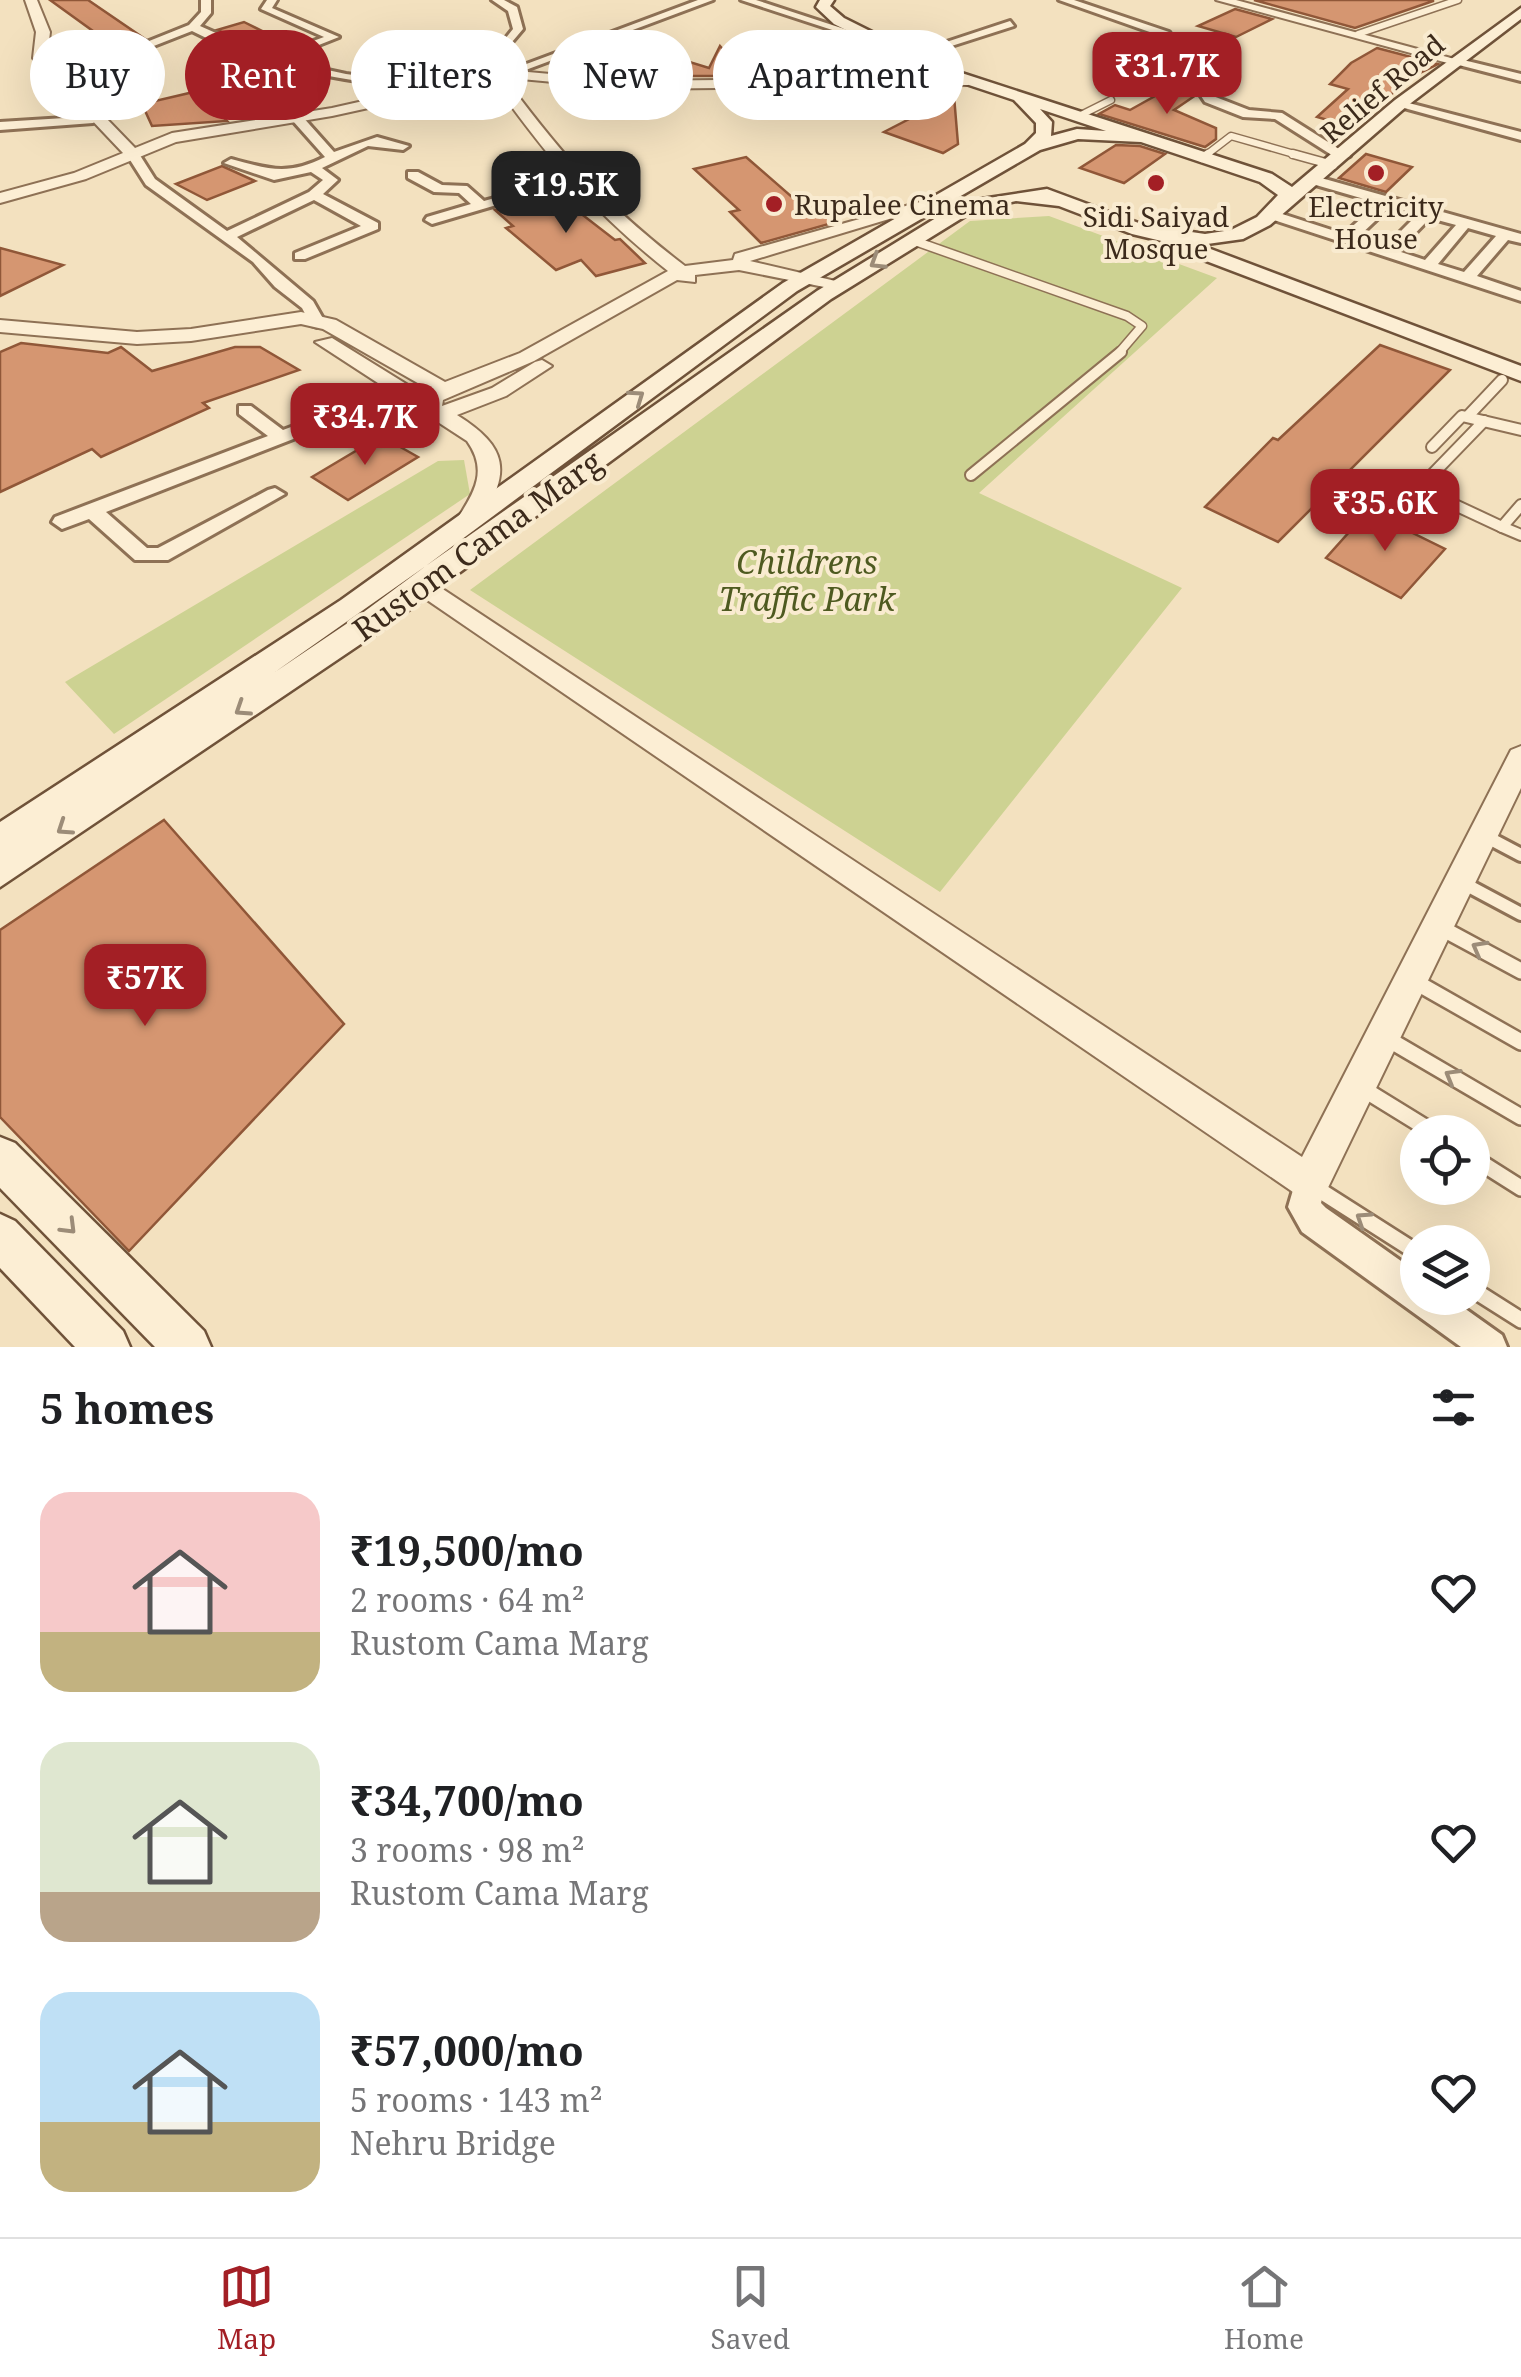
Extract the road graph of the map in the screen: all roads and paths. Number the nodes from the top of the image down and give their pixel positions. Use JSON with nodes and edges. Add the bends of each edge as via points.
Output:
{"nodes":[{"id":1,"x":30,"y":0,"type":"edge"},
{"id":2,"x":206,"y":0,"type":"edge"},
{"id":3,"x":272,"y":0,"type":"edge"},
{"id":4,"x":497,"y":0,"type":"edge"},
{"id":5,"x":708,"y":0,"type":"edge"},
{"id":6,"x":746,"y":0,"type":"edge"},
{"id":7,"x":827,"y":0,"type":"edge"},
{"id":8,"x":1064,"y":0,"type":"edge"},
{"id":9,"x":1222,"y":0,"type":"edge"},
{"id":10,"x":1458,"y":0,"type":"edge"},
{"id":11,"x":1521,"y":12,"type":"edge"},
{"id":12,"x":1010,"y":24,"type":"dead end"},
{"id":13,"x":193,"y":27,"type":"junction"},
{"id":14,"x":41,"y":30,"type":"edge"},
{"id":15,"x":198,"y":30,"type":"edge"},
{"id":16,"x":317,"y":30,"type":"edge"},
{"id":17,"x":517,"y":30,"type":"edge"},
{"id":18,"x":840,"y":30,"type":"edge"},
{"id":19,"x":855,"y":30,"type":"edge"},
{"id":20,"x":1358,"y":34,"type":"junction"},
{"id":21,"x":165,"y":38,"type":"edge"},
{"id":22,"x":964,"y":39,"type":"edge"},
{"id":23,"x":1455,"y":61,"type":"junction"},
{"id":24,"x":528,"y":69,"type":"edge"},
{"id":25,"x":528,"y":73,"type":"edge"},
{"id":26,"x":1521,"y":78,"type":"edge"},
{"id":27,"x":964,"y":80,"type":"edge"},
{"id":28,"x":964,"y":81,"type":"edge"},
{"id":29,"x":968,"y":81,"type":"junction"},
{"id":30,"x":713,"y":84,"type":"edge"},
{"id":31,"x":1022,"y":100,"type":"junction"},
{"id":32,"x":1111,"y":100,"type":"dead end"},
{"id":33,"x":1401,"y":103,"type":"junction"},
{"id":34,"x":1077,"y":117,"type":"junction"},
{"id":35,"x":528,"y":118,"type":"edge"},
{"id":36,"x":81,"y":120,"type":"edge"},
{"id":37,"x":95,"y":120,"type":"edge"},
{"id":38,"x":284,"y":120,"type":"edge"},
{"id":39,"x":299,"y":120,"type":"edge"},
{"id":40,"x":0,"y":126,"type":"edge"},
{"id":41,"x":1521,"y":136,"type":"edge"},
{"id":42,"x":1139,"y":138,"type":"junction"},
{"id":43,"x":403,"y":146,"type":"dead end"},
{"id":44,"x":1034,"y":146,"type":"junction"},
{"id":45,"x":130,"y":152,"type":"junction"},
{"id":46,"x":331,"y":156,"type":"junction"},
{"id":47,"x":1202,"y":158,"type":"junction"},
{"id":48,"x":1338,"y":161,"type":"junction"},
{"id":49,"x":231,"y":163,"type":"dead end"},
{"id":50,"x":313,"y":168,"type":"junction"},
{"id":51,"x":413,"y":175,"type":"dead end"},
{"id":52,"x":274,"y":176,"type":"junction"},
{"id":53,"x":1266,"y":178,"type":"junction"},
{"id":54,"x":576,"y":180,"type":"junction"},
{"id":55,"x":1314,"y":180,"type":"junction"},
{"id":56,"x":310,"y":197,"type":"junction"},
{"id":57,"x":0,"y":198,"type":"edge"},
{"id":58,"x":1062,"y":200,"type":"junction"},
{"id":59,"x":1387,"y":202,"type":"junction"},
{"id":60,"x":934,"y":203,"type":"junction"},
{"id":61,"x":481,"y":206,"type":"junction"},
{"id":62,"x":1275,"y":211,"type":"junction"},
{"id":63,"x":1426,"y":214,"type":"junction"},
{"id":64,"x":432,"y":220,"type":"dead end"},
{"id":65,"x":1464,"y":224,"type":"junction"},
{"id":66,"x":1153,"y":234,"type":"junction"},
{"id":67,"x":227,"y":236,"type":"junction"},
{"id":68,"x":1513,"y":237,"type":"edge"},
{"id":69,"x":1347,"y":239,"type":"junction"},
{"id":70,"x":912,"y":240,"type":"junction"},
{"id":71,"x":1387,"y":253,"type":"junction"},
{"id":72,"x":300,"y":256,"type":"dead end"},
{"id":73,"x":720,"y":264,"type":"junction"},
{"id":74,"x":1428,"y":266,"type":"junction"},
{"id":75,"x":1521,"y":273,"type":"edge"},
{"id":76,"x":686,"y":276,"type":"junction"},
{"id":77,"x":1467,"y":278,"type":"junction"},
{"id":78,"x":1276,"y":283,"type":"junction"},
{"id":79,"x":814,"y":287,"type":"junction"},
{"id":80,"x":1513,"y":293,"type":"edge"},
{"id":81,"x":317,"y":322,"type":"junction"},
{"id":82,"x":275,"y":323,"type":"junction"},
{"id":83,"x":0,"y":326,"type":"edge"},
{"id":84,"x":1511,"y":377,"type":"edge"},
{"id":85,"x":441,"y":388,"type":"junction"},
{"id":86,"x":403,"y":390,"type":"junction"},
{"id":87,"x":245,"y":410,"type":"dead end"},
{"id":88,"x":432,"y":410,"type":"junction"},
{"id":89,"x":1468,"y":416,"type":"junction"},
{"id":90,"x":1484,"y":421,"type":"junction"},
{"id":91,"x":1521,"y":430,"type":"edge"},
{"id":92,"x":281,"y":437,"type":"junction"},
{"id":93,"x":1432,"y":447,"type":"dead end"},
{"id":94,"x":971,"y":474,"type":"dead end"},
{"id":95,"x":275,"y":494,"type":"dead end"},
{"id":96,"x":1521,"y":506,"type":"edge"},
{"id":97,"x":92,"y":511,"type":"junction"},
{"id":98,"x":471,"y":516,"type":"junction"},
{"id":99,"x":62,"y":522,"type":"dead end"},
{"id":100,"x":1502,"y":527,"type":"junction"},
{"id":101,"x":1521,"y":535,"type":"edge"},
{"id":102,"x":424,"y":585,"type":"junction"},
{"id":103,"x":119,"y":774,"type":"junction"},
{"id":104,"x":1517,"y":775,"type":"edge"},
{"id":105,"x":1482,"y":835,"type":"junction"},
{"id":106,"x":0,"y":840,"type":"edge"},
{"id":107,"x":1521,"y":855,"type":"edge"},
{"id":108,"x":0,"y":872,"type":"edge"},
{"id":109,"x":1460,"y":882,"type":"junction"},
{"id":110,"x":1521,"y":914,"type":"edge"},
{"id":111,"x":1438,"y":926,"type":"junction"},
{"id":112,"x":1521,"y":971,"type":"edge"},
{"id":113,"x":1411,"y":979,"type":"junction"},
{"id":114,"x":1383,"y":1036,"type":"junction"},
{"id":115,"x":1521,"y":1042,"type":"edge"},
{"id":116,"x":1358,"y":1086,"type":"junction"},
{"id":117,"x":1405,"y":1115,"type":"edge"},
{"id":118,"x":1521,"y":1116,"type":"edge"},
{"id":119,"x":0,"y":1158,"type":"edge"},
{"id":120,"x":1490,"y":1169,"type":"edge"},
{"id":121,"x":1309,"y":1184,"type":"junction"},
{"id":122,"x":1521,"y":1188,"type":"edge"},
{"id":123,"x":0,"y":1236,"type":"edge"},
{"id":124,"x":1400,"y":1242,"type":"edge"},
{"id":125,"x":1400,"y":1282,"type":"edge"},
{"id":126,"x":1490,"y":1300,"type":"edge"},
{"id":127,"x":1446,"y":1315,"type":"edge"},
{"id":128,"x":1521,"y":1320,"type":"edge"},
{"id":129,"x":107,"y":1347,"type":"edge"},
{"id":130,"x":188,"y":1347,"type":"edge"},
{"id":131,"x":1490,"y":1347,"type":"edge"}],
"edges":[{"from":1,"to":14,"type":"street"},
{"from":2,"to":13,"type":"street","via":[[206,13]]},
{"from":3,"to":16,"type":"street","via":[[266,9]]},
{"from":4,"to":17,"type":"street","via":[[513,9]]},
{"from":5,"to":24,"type":"street"},
{"from":6,"to":18,"type":"street"},
{"from":7,"to":19,"type":"main road","via":[[823,7]]},
{"from":8,"to":48,"type":"street","via":[[1165,34],[1209,99],[1247,114],[1278,116]]},
{"from":9,"to":20,"type":"street"},
{"from":10,"to":20,"type":"lane"},
{"from":11,"to":23,"type":"main road","name":"Relief Road"},
{"from":12,"to":22,"type":"street"},
{"from":13,"to":15,"type":"street"},
{"from":13,"to":21,"type":"street"},
{"from":20,"to":23,"type":"street"},
{"from":23,"to":26,"type":"street"},
{"from":23,"to":33,"type":"main road","name":"Relief Road"},
{"from":25,"to":30,"type":"street","via":[[629,85]]},
{"from":27,"to":29,"type":"main road"},
{"from":28,"to":29,"type":"street"},
{"from":29,"to":31,"type":"main road"},
{"from":31,"to":34,"type":"main road"},
{"from":31,"to":44,"type":"main road","via":[[1044,122]]},
{"from":32,"to":34,"type":"lane"},
{"from":33,"to":41,"type":"street"},
{"from":33,"to":48,"type":"main road","name":"Relief Road"},
{"from":34,"to":42,"type":"main road"},
{"from":35,"to":54,"type":"street"},
{"from":36,"to":40,"type":"street"},
{"from":37,"to":45,"type":"street"},
{"from":38,"to":45,"type":"street","via":[[172,138]]},
{"from":39,"to":46,"type":"street"},
{"from":42,"to":44,"type":"main road","name":"Rustom Cama Marg","via":[[1076,134]]},
{"from":42,"to":47,"type":"main road"},
{"from":43,"to":46,"type":"street","via":[[382,138]]},
{"from":44,"to":58,"type":"main road","via":[[1022,170]]},
{"from":44,"to":60,"type":"main road","name":"Rustom Cama Marg"},
{"from":45,"to":57,"type":"street","via":[[80,176]]},
{"from":45,"to":67,"type":"street","via":[[134,166],[168,196]]},
{"from":46,"to":50,"type":"street"},
{"from":47,"to":48,"type":"lane","via":[[1231,136]]},
{"from":47,"to":53,"type":"main road"},
{"from":48,"to":55,"type":"main road","name":"Relief Road"},
{"from":49,"to":52,"type":"street"},
{"from":50,"to":52,"type":"street"},
{"from":50,"to":56,"type":"street","via":[[331,180]]},
{"from":51,"to":61,"type":"street","via":[[439,189],[462,189]]},
{"from":52,"to":56,"type":"street","via":[[282,188]]},
{"from":53,"to":55,"type":"main road"},
{"from":53,"to":62,"type":"main road","via":[[1286,191]]},
{"from":54,"to":61,"type":"street"},
{"from":54,"to":76,"type":"street","via":[[614,220]]},
{"from":55,"to":59,"type":"street"},
{"from":55,"to":62,"type":"main road","name":"Relief Road"},
{"from":56,"to":67,"type":"street"},
{"from":56,"to":72,"type":"street","via":[[373,226]]},
{"from":58,"to":66,"type":"main road"},
{"from":58,"to":70,"type":"main road","name":"Rustom Cama Marg","via":[[991,199]]},
{"from":59,"to":63,"type":"street"},
{"from":59,"to":69,"type":"street"},
{"from":60,"to":73,"type":"street"},
{"from":60,"to":79,"type":"main road","name":"Rustom Cama Marg"},
{"from":61,"to":64,"type":"street"},
{"from":62,"to":66,"type":"main road","via":[[1249,230],[1222,238]]},
{"from":62,"to":69,"type":"street"},
{"from":62,"to":78,"type":"main road","via":[[1260,247]]},
{"from":63,"to":65,"type":"street"},
{"from":63,"to":71,"type":"street"},
{"from":65,"to":68,"type":"street"},
{"from":65,"to":74,"type":"street"},
{"from":66,"to":78,"type":"main road"},
{"from":67,"to":81,"type":"street","via":[[308,304]]},
{"from":68,"to":77,"type":"street"},
{"from":69,"to":71,"type":"street"},
{"from":70,"to":79,"type":"main road","name":"Rustom Cama Marg","one_way":true},
{"from":70,"to":94,"type":"lane","via":[[1142,326],[1133,342]]},
{"from":71,"to":74,"type":"street"},
{"from":73,"to":76,"type":"street"},
{"from":73,"to":79,"type":"street","via":[[770,267]]},
{"from":74,"to":77,"type":"street"},
{"from":75,"to":80,"type":"street"},
{"from":76,"to":79,"type":"street"},
{"from":76,"to":85,"type":"street","via":[[648,283],[521,360]]},
{"from":76,"to":88,"type":"street","via":[[499,392]]},
{"from":77,"to":80,"type":"street"},
{"from":78,"to":84,"type":"main road"},
{"from":98,"to":79,"type":"main road","name":"Rustom Cama Marg","one_way":true},
{"from":79,"to":102,"type":"main road","name":"Rustom Cama Marg"},
{"from":81,"to":82,"type":"street"},
{"from":81,"to":85,"type":"street"},
{"from":82,"to":83,"type":"street","via":[[137,338]]},
{"from":82,"to":86,"type":"street","via":[[336,348]]},
{"from":84,"to":89,"type":"lane"},
{"from":85,"to":88,"type":"street"},
{"from":86,"to":88,"type":"street"},
{"from":86,"to":92,"type":"street"},
{"from":87,"to":92,"type":"street"},
{"from":88,"to":98,"type":"street","via":[[475,436],[488,453],[494,472],[489,491]]},
{"from":89,"to":90,"type":"lane"},
{"from":89,"to":93,"type":"lane"},
{"from":90,"to":91,"type":"lane"},
{"from":90,"to":100,"type":"lane","via":[[1424,483],[1425,491]]},
{"from":92,"to":97,"type":"street"},
{"from":95,"to":97,"type":"street","via":[[160,556],[142,556]]},
{"from":96,"to":100,"type":"lane"},
{"from":97,"to":99,"type":"street"},
{"from":98,"to":103,"type":"main road","name":"Rustom Cama Marg"},
{"from":100,"to":101,"type":"lane"},
{"from":102,"to":103,"type":"main road","name":"Rustom Cama Marg","one_way":true},
{"from":102,"to":121,"type":"street"},
{"from":103,"to":106,"type":"main road"},
{"from":103,"to":108,"type":"main road","one_way":true},
{"from":104,"to":105,"type":"street"},
{"from":105,"to":107,"type":"lane"},
{"from":105,"to":109,"type":"street"},
{"from":109,"to":110,"type":"lane"},
{"from":109,"to":111,"type":"street"},
{"from":112,"to":111,"type":"lane","one_way":true},
{"from":111,"to":113,"type":"street"},
{"from":113,"to":114,"type":"street"},
{"from":113,"to":115,"type":"lane"},
{"from":114,"to":116,"type":"street"},
{"from":118,"to":114,"type":"lane","one_way":true},
{"from":116,"to":117,"type":"lane"},
{"from":116,"to":121,"type":"street"},
{"from":119,"to":130,"type":"main road","one_way":true},
{"from":120,"to":122,"type":"lane"},
{"from":124,"to":121,"type":"lane","one_way":true},
{"from":121,"to":125,"type":"street","via":[[1304,1207],[1314,1220]]},
{"from":123,"to":129,"type":"main road"},
{"from":126,"to":128,"type":"lane"},
{"from":127,"to":131,"type":"street"}]}
